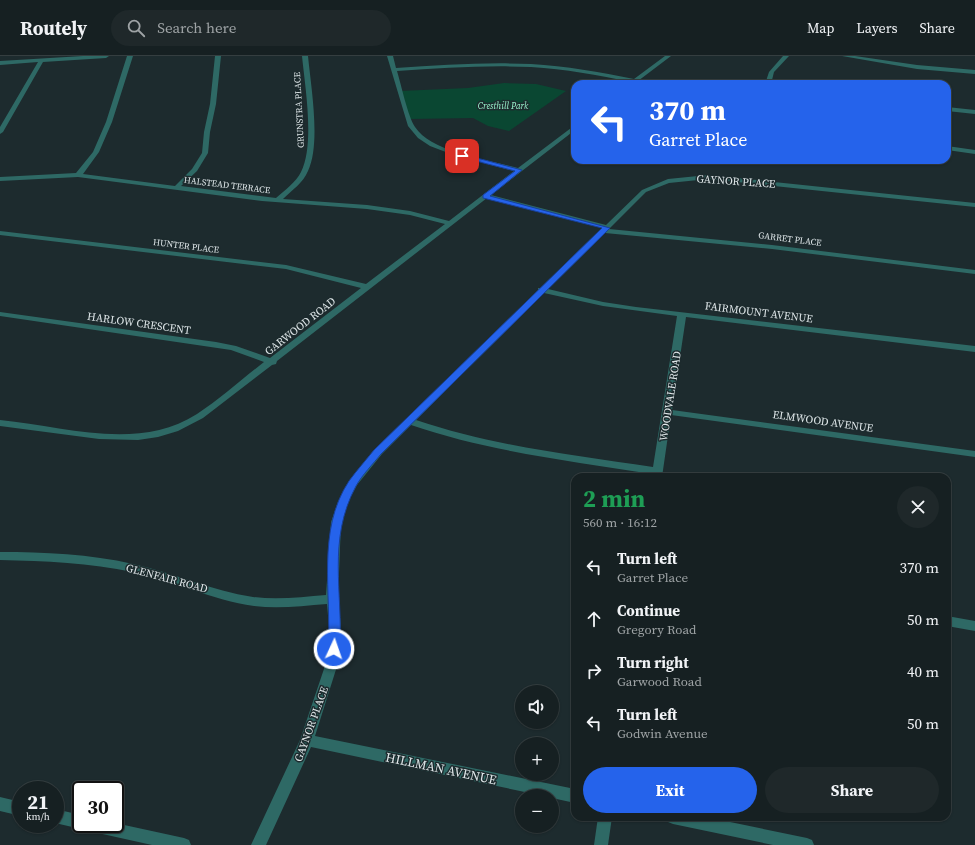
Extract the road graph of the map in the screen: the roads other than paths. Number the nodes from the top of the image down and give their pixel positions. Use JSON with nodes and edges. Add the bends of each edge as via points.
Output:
{"nodes":[{"id":1,"x":106,"y":56,"type":"edge"},
{"id":2,"x":130,"y":56,"type":"edge"},
{"id":3,"x":218,"y":56,"type":"edge"},
{"id":4,"x":305,"y":56,"type":"edge"},
{"id":5,"x":390,"y":56,"type":"edge"},
{"id":6,"x":668,"y":56,"type":"edge"},
{"id":7,"x":786,"y":56,"type":"edge"},
{"id":8,"x":845,"y":56,"type":"edge"},
{"id":9,"x":541,"y":60,"type":"dead end"},
{"id":10,"x":41,"y":61,"type":"junction"},
{"id":11,"x":0,"y":63,"type":"edge"},
{"id":12,"x":537,"y":66,"type":"junction"},
{"id":13,"x":394,"y":70,"type":"junction"},
{"id":14,"x":975,"y":72,"type":"edge"},
{"id":15,"x":623,"y":80,"type":"edge"},
{"id":16,"x":636,"y":80,"type":"edge"},
{"id":17,"x":768,"y":80,"type":"edge"},
{"id":18,"x":951,"y":109,"type":"edge"},
{"id":19,"x":975,"y":112,"type":"edge"},
{"id":20,"x":571,"y":130,"type":"edge"},
{"id":21,"x":0,"y":132,"type":"edge"},
{"id":22,"x":951,"y":149,"type":"edge"},
{"id":23,"x":975,"y":152,"type":"edge"},
{"id":24,"x":519,"y":170,"type":"junction"},
{"id":25,"x":78,"y":175,"type":"junction"},
{"id":26,"x":0,"y":179,"type":"edge"},
{"id":27,"x":177,"y":187,"type":"junction"},
{"id":28,"x":485,"y":196,"type":"junction"},
{"id":29,"x":278,"y":200,"type":"junction"},
{"id":30,"x":975,"y":205,"type":"edge"},
{"id":31,"x":450,"y":223,"type":"junction"},
{"id":32,"x":604,"y":229,"type":"junction"},
{"id":33,"x":0,"y":233,"type":"edge"},
{"id":34,"x":975,"y":272,"type":"edge"},
{"id":35,"x":368,"y":287,"type":"junction"},
{"id":36,"x":541,"y":290,"type":"junction"},
{"id":37,"x":0,"y":314,"type":"edge"},
{"id":38,"x":682,"y":314,"type":"junction"},
{"id":39,"x":975,"y":349,"type":"edge"},
{"id":40,"x":273,"y":362,"type":"junction"},
{"id":41,"x":667,"y":412,"type":"junction"},
{"id":42,"x":410,"y":421,"type":"junction"},
{"id":43,"x":0,"y":423,"type":"edge"},
{"id":44,"x":975,"y":454,"type":"edge"},
{"id":45,"x":652,"y":473,"type":"edge"},
{"id":46,"x":658,"y":473,"type":"edge"},
{"id":47,"x":0,"y":556,"type":"edge"},
{"id":48,"x":332,"y":599,"type":"junction"},
{"id":49,"x":951,"y":622,"type":"edge"},
{"id":50,"x":975,"y":626,"type":"edge"},
{"id":51,"x":307,"y":740,"type":"junction"},
{"id":52,"x":571,"y":795,"type":"edge"},
{"id":53,"x":0,"y":804,"type":"edge"},
{"id":54,"x":12,"y":807,"type":"edge"},
{"id":55,"x":604,"y":821,"type":"edge"},
{"id":56,"x":692,"y":821,"type":"edge"},
{"id":57,"x":124,"y":832,"type":"edge"},
{"id":58,"x":184,"y":845,"type":"edge"},
{"id":59,"x":258,"y":845,"type":"edge"},
{"id":60,"x":601,"y":845,"type":"edge"},
{"id":61,"x":807,"y":845,"type":"edge"}],
"edges":[{"from":1,"to":10,"type":"street"},
{"from":2,"to":25,"type":"street","via":[[109,122],[96,152]]},
{"from":3,"to":27,"type":"street","via":[[205,153],[195,170]]},
{"from":4,"to":29,"type":"street","name":"GRUNSTRA PLACE","via":[[311,144],[308,165],[298,181]]},
{"from":5,"to":13,"type":"street"},
{"from":6,"to":16,"type":"street"},
{"from":7,"to":17,"type":"street","via":[[772,70]]},
{"from":8,"to":14,"type":"street","via":[[917,67]]},
{"from":9,"to":12,"type":"street"},
{"from":10,"to":11,"type":"street"},
{"from":10,"to":21,"type":"street"},
{"from":12,"to":13,"type":"street","via":[[485,64]]},
{"from":12,"to":15,"type":"street"},
{"from":13,"to":24,"type":"street","via":[[410,126],[420,137],[452,153]]},
{"from":18,"to":19,"type":"street"},
{"from":20,"to":24,"type":"street","name":"GARWOOD ROAD"},
{"from":22,"to":23,"type":"street"},
{"from":24,"to":28,"type":"street","name":"GARWOOD ROAD"},
{"from":25,"to":26,"type":"street","name":"HALSTEAD TERRACE"},
{"from":25,"to":27,"type":"street","name":"HALSTEAD TERRACE"},
{"from":27,"to":29,"type":"street","name":"HALSTEAD TERRACE"},
{"from":28,"to":31,"type":"street","name":"GARWOOD ROAD"},
{"from":28,"to":32,"type":"street","name":"GARRET PLACE"},
{"from":29,"to":31,"type":"street","name":"HALSTEAD TERRACE","via":[[374,207]]},
{"from":30,"to":32,"type":"street","name":"GAYNOR PLACE","via":[[693,177],[650,187]]},
{"from":31,"to":35,"type":"street","name":"GARWOOD ROAD"},
{"from":32,"to":34,"type":"street","name":"GARRET PLACE"},
{"from":32,"to":36,"type":"street","name":"GAYNOR PLACE"},
{"from":33,"to":35,"type":"street","name":"HUNTER PLACE","via":[[286,268]]},
{"from":35,"to":40,"type":"street","name":"GARWOOD ROAD"},
{"from":36,"to":38,"type":"street","name":"FAIRMOUNT AVENUE","via":[[603,304]]},
{"from":36,"to":42,"type":"street","name":"GAYNOR PLACE"},
{"from":37,"to":40,"type":"street","name":"HARLOW CRESCENT","via":[[216,345]]},
{"from":38,"to":39,"type":"street","name":"FAIRMOUNT AVENUE"},
{"from":38,"to":41,"type":"street","name":"WOODVALE ROAD"},
{"from":40,"to":43,"type":"street","name":"GARWOOD ROAD","via":[[200,416],[159,433],[118,438]]},
{"from":41,"to":44,"type":"street","name":"ELMWOOD AVENUE"},
{"from":41,"to":46,"type":"street","name":"WOODVALE ROAD"},
{"from":42,"to":45,"type":"street","via":[[491,445]]},
{"from":42,"to":48,"type":"street","name":"GAYNOR PLACE","via":[[368,463],[343,502],[336,522]]},
{"from":47,"to":48,"type":"street","name":"GLENFAIR ROAD","via":[[67,559],[132,568],[254,601],[282,603]]},
{"from":48,"to":51,"type":"street","name":"GAYNOR PLACE","via":[[335,627],[333,660]]},
{"from":49,"to":50,"type":"street"},
{"from":51,"to":52,"type":"street","name":"HILLMAN AVENUE"},
{"from":51,"to":59,"type":"street","name":"GAYNOR PLACE"},
{"from":53,"to":54,"type":"street"},
{"from":55,"to":60,"type":"street"},
{"from":56,"to":61,"type":"street"},
{"from":57,"to":58,"type":"street"}]}
